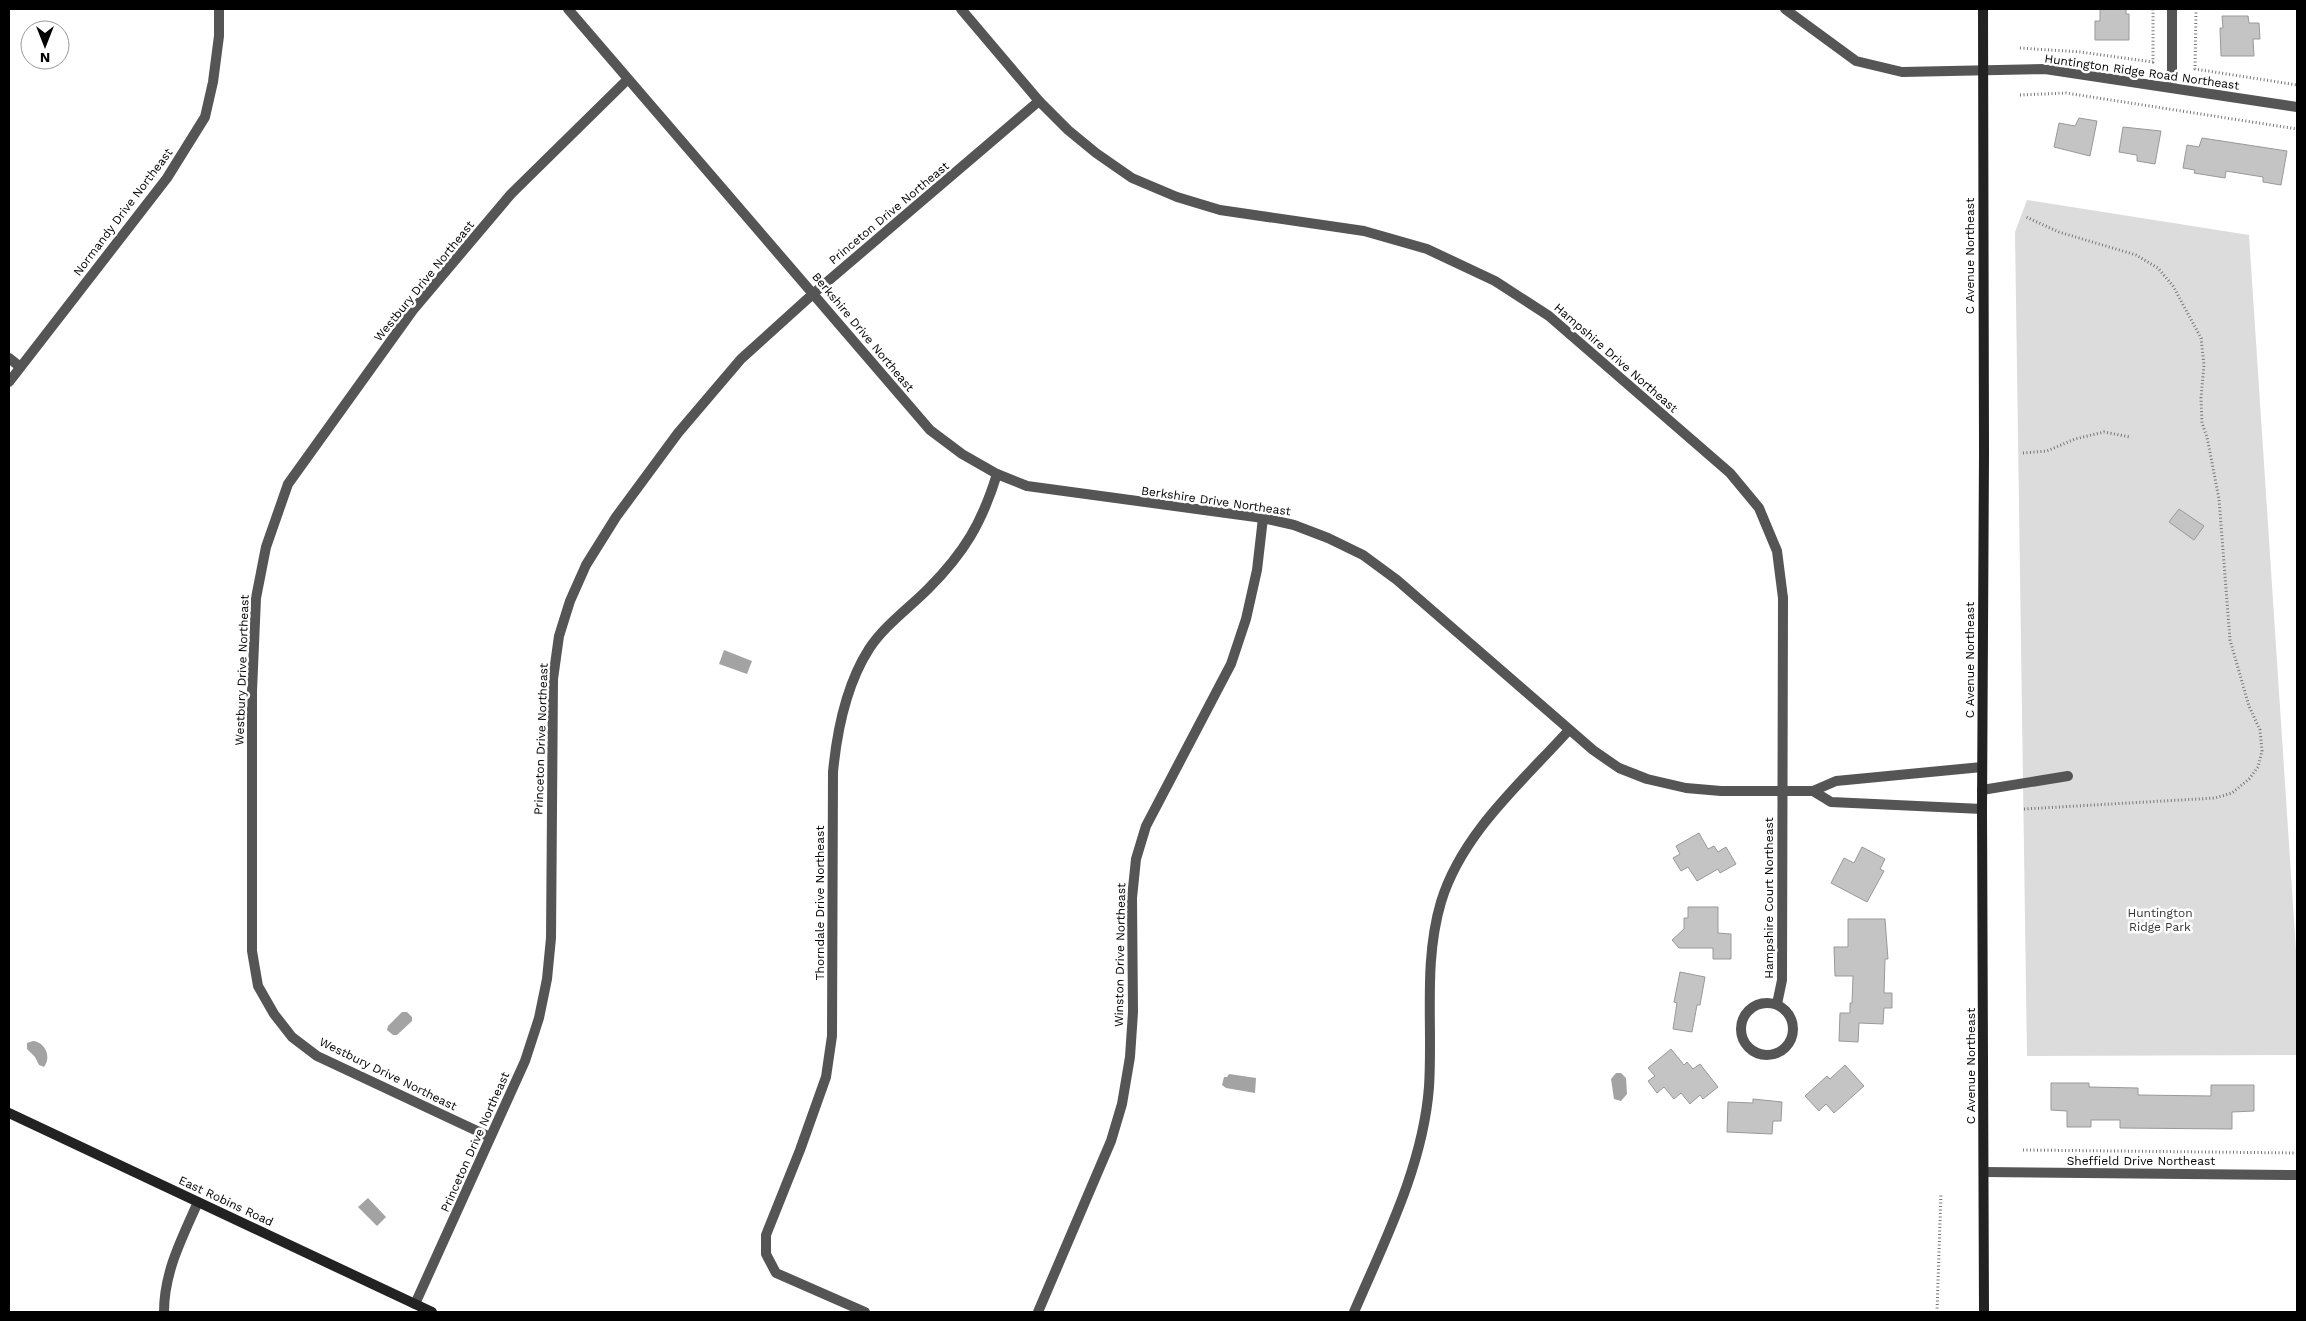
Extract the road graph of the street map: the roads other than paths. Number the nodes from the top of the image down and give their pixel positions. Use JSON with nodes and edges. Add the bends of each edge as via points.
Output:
{"nodes":[{"id":1,"x":219,"y":9,"type":"edge"},
{"id":2,"x":568,"y":9,"type":"edge"},
{"id":3,"x":961,"y":9,"type":"edge"},
{"id":4,"x":1785,"y":9,"type":"edge"},
{"id":5,"x":1983,"y":9,"type":"edge"},
{"id":6,"x":2172,"y":9,"type":"edge"},
{"id":7,"x":1983,"y":70,"type":"junction"},
{"id":8,"x":627,"y":80,"type":"junction"},
{"id":9,"x":2172,"y":88,"type":"junction"},
{"id":10,"x":1039,"y":101,"type":"junction"},
{"id":11,"x":2297,"y":108,"type":"edge"},
{"id":12,"x":814,"y":293,"type":"junction"},
{"id":13,"x":9,"y":358,"type":"edge"},
{"id":14,"x":19,"y":366,"type":"junction"},
{"id":15,"x":9,"y":382,"type":"edge"},
{"id":16,"x":997,"y":474,"type":"junction"},
{"id":17,"x":1263,"y":518,"type":"junction"},
{"id":18,"x":1569,"y":730,"type":"junction"},
{"id":19,"x":1982,"y":767,"type":"junction"},
{"id":20,"x":2068,"y":776,"type":"dead end"},
{"id":21,"x":1982,"y":790,"type":"junction"},
{"id":22,"x":1782,"y":791,"type":"junction"},
{"id":23,"x":1813,"y":791,"type":"junction"},
{"id":24,"x":1982,"y":809,"type":"junction"},
{"id":25,"x":1777,"y":1004,"type":"junction"},
{"id":26,"x":9,"y":1113,"type":"edge"},
{"id":27,"x":490,"y":1137,"type":"junction"},
{"id":28,"x":1984,"y":1172,"type":"junction"},
{"id":29,"x":2297,"y":1175,"type":"edge"},
{"id":30,"x":198,"y":1202,"type":"junction"},
{"id":31,"x":415,"y":1304,"type":"junction"},
{"id":32,"x":164,"y":1312,"type":"edge"},
{"id":33,"x":432,"y":1312,"type":"edge"},
{"id":34,"x":864,"y":1312,"type":"edge"},
{"id":35,"x":1038,"y":1312,"type":"edge"},
{"id":36,"x":1354,"y":1312,"type":"edge"},
{"id":37,"x":1984,"y":1312,"type":"edge"}],
"edges":[{"from":1,"to":14,"type":"street","name":"Normandy Drive Northeast","via":[[217,54],[205,117],[168,178]]},
{"from":2,"to":8,"type":"street","name":"Berkshire Drive Northeast"},
{"from":3,"to":10,"type":"street","name":"Hampshire Drive Northeast"},
{"from":4,"to":7,"type":"street","name":"Huntington Ridge Road Northeast","via":[[1856,61],[1902,72]]},
{"from":5,"to":7,"type":"street","name":"C Avenue Northeast"},
{"from":6,"to":9,"type":"street"},
{"from":7,"to":9,"type":"street","name":"Huntington Ridge Road Northeast","via":[[2045,70]]},
{"from":7,"to":19,"type":"street","name":"C Avenue Northeast"},
{"from":8,"to":12,"type":"street","name":"Berkshire Drive Northeast"},
{"from":8,"to":27,"type":"street","name":"Westbury Drive Northeast","via":[[511,194],[413,310],[330,424],[288,484],[266,547],[256,598],[252,691],[252,951],[258,986],[292,1037],[317,1056]]},
{"from":9,"to":11,"type":"street","name":"Huntington Ridge Road Northeast"},
{"from":10,"to":12,"type":"street","name":"Princeton Drive Northeast"},
{"from":10,"to":22,"type":"street","name":"Hampshire Drive Northeast","via":[[1096,153],[1132,178],[1177,197],[1220,210],[1364,231],[1427,249],[1495,280],[1549,316],[1730,473],[1759,508],[1777,551],[1783,598]]},
{"from":12,"to":16,"type":"street","name":"Berkshire Drive Northeast","via":[[930,430]]},
{"from":12,"to":27,"type":"street","name":"Princeton Drive Northeast","via":[[741,359],[678,433],[616,517],[586,565],[570,601],[559,636],[553,679],[547,979],[525,1061]]},
{"from":13,"to":14,"type":"street"},
{"from":14,"to":15,"type":"street","name":"Normandy Drive Northeast"},
{"from":16,"to":17,"type":"street","name":"Berkshire Drive Northeast","via":[[1027,486]]},
{"from":16,"to":34,"type":"street","name":"Thorndale Drive Northeast","via":[[987,507],[953,562],[869,648],[844,706],[836,739],[833,772],[832,1036],[826,1077],[766,1235],[766,1254],[776,1273]]},
{"from":17,"to":18,"type":"street","name":"Berkshire Drive Northeast","via":[[1294,525],[1363,555],[1397,580]]},
{"from":17,"to":35,"type":"street","name":"Winston Drive Northeast","via":[[1257,570],[1231,664],[1146,826],[1136,859],[1132,898],[1133,1021],[1122,1104],[1111,1141]]},
{"from":18,"to":22,"type":"street","name":"Berkshire Drive Northeast","via":[[1619,768],[1647,779],[1686,788]]},
{"from":18,"to":36,"type":"street","via":[[1489,817],[1461,857],[1441,901],[1429,978],[1429,1087],[1423,1130],[1400,1204]]},
{"from":19,"to":21,"type":"street","name":"C Avenue Northeast"},
{"from":19,"to":23,"type":"street","name":"Berkshire Drive Northeast","via":[[1836,781]]},
{"from":20,"to":21,"type":"street"},
{"from":21,"to":24,"type":"street","name":"C Avenue Northeast"},
{"from":22,"to":23,"type":"street","name":"Berkshire Drive Northeast"},
{"from":22,"to":25,"type":"street","name":"Hampshire Court Northeast","via":[[1782,980]]},
{"from":23,"to":24,"type":"street","via":[[1831,802]]},
{"from":24,"to":28,"type":"street","name":"C Avenue Northeast"},
{"from":25,"to":25,"type":"street","via":[[1759,1003],[1745,1014],[1740,1031],[1747,1047],[1754,1052],[1771,1055],[1791,1040],[1790,1015]]},
{"from":26,"to":30,"type":"street","name":"East Robins Road"},
{"from":27,"to":31,"type":"street","name":"Princeton Drive Northeast"},
{"from":28,"to":29,"type":"street","name":"Sheffield Drive Northeast"},
{"from":28,"to":37,"type":"street","name":"C Avenue Northeast"},
{"from":30,"to":31,"type":"street","name":"East Robins Road"},
{"from":30,"to":32,"type":"street","via":[[172,1262],[164,1292]]},
{"from":31,"to":33,"type":"street","name":"East Robins Road"}]}
